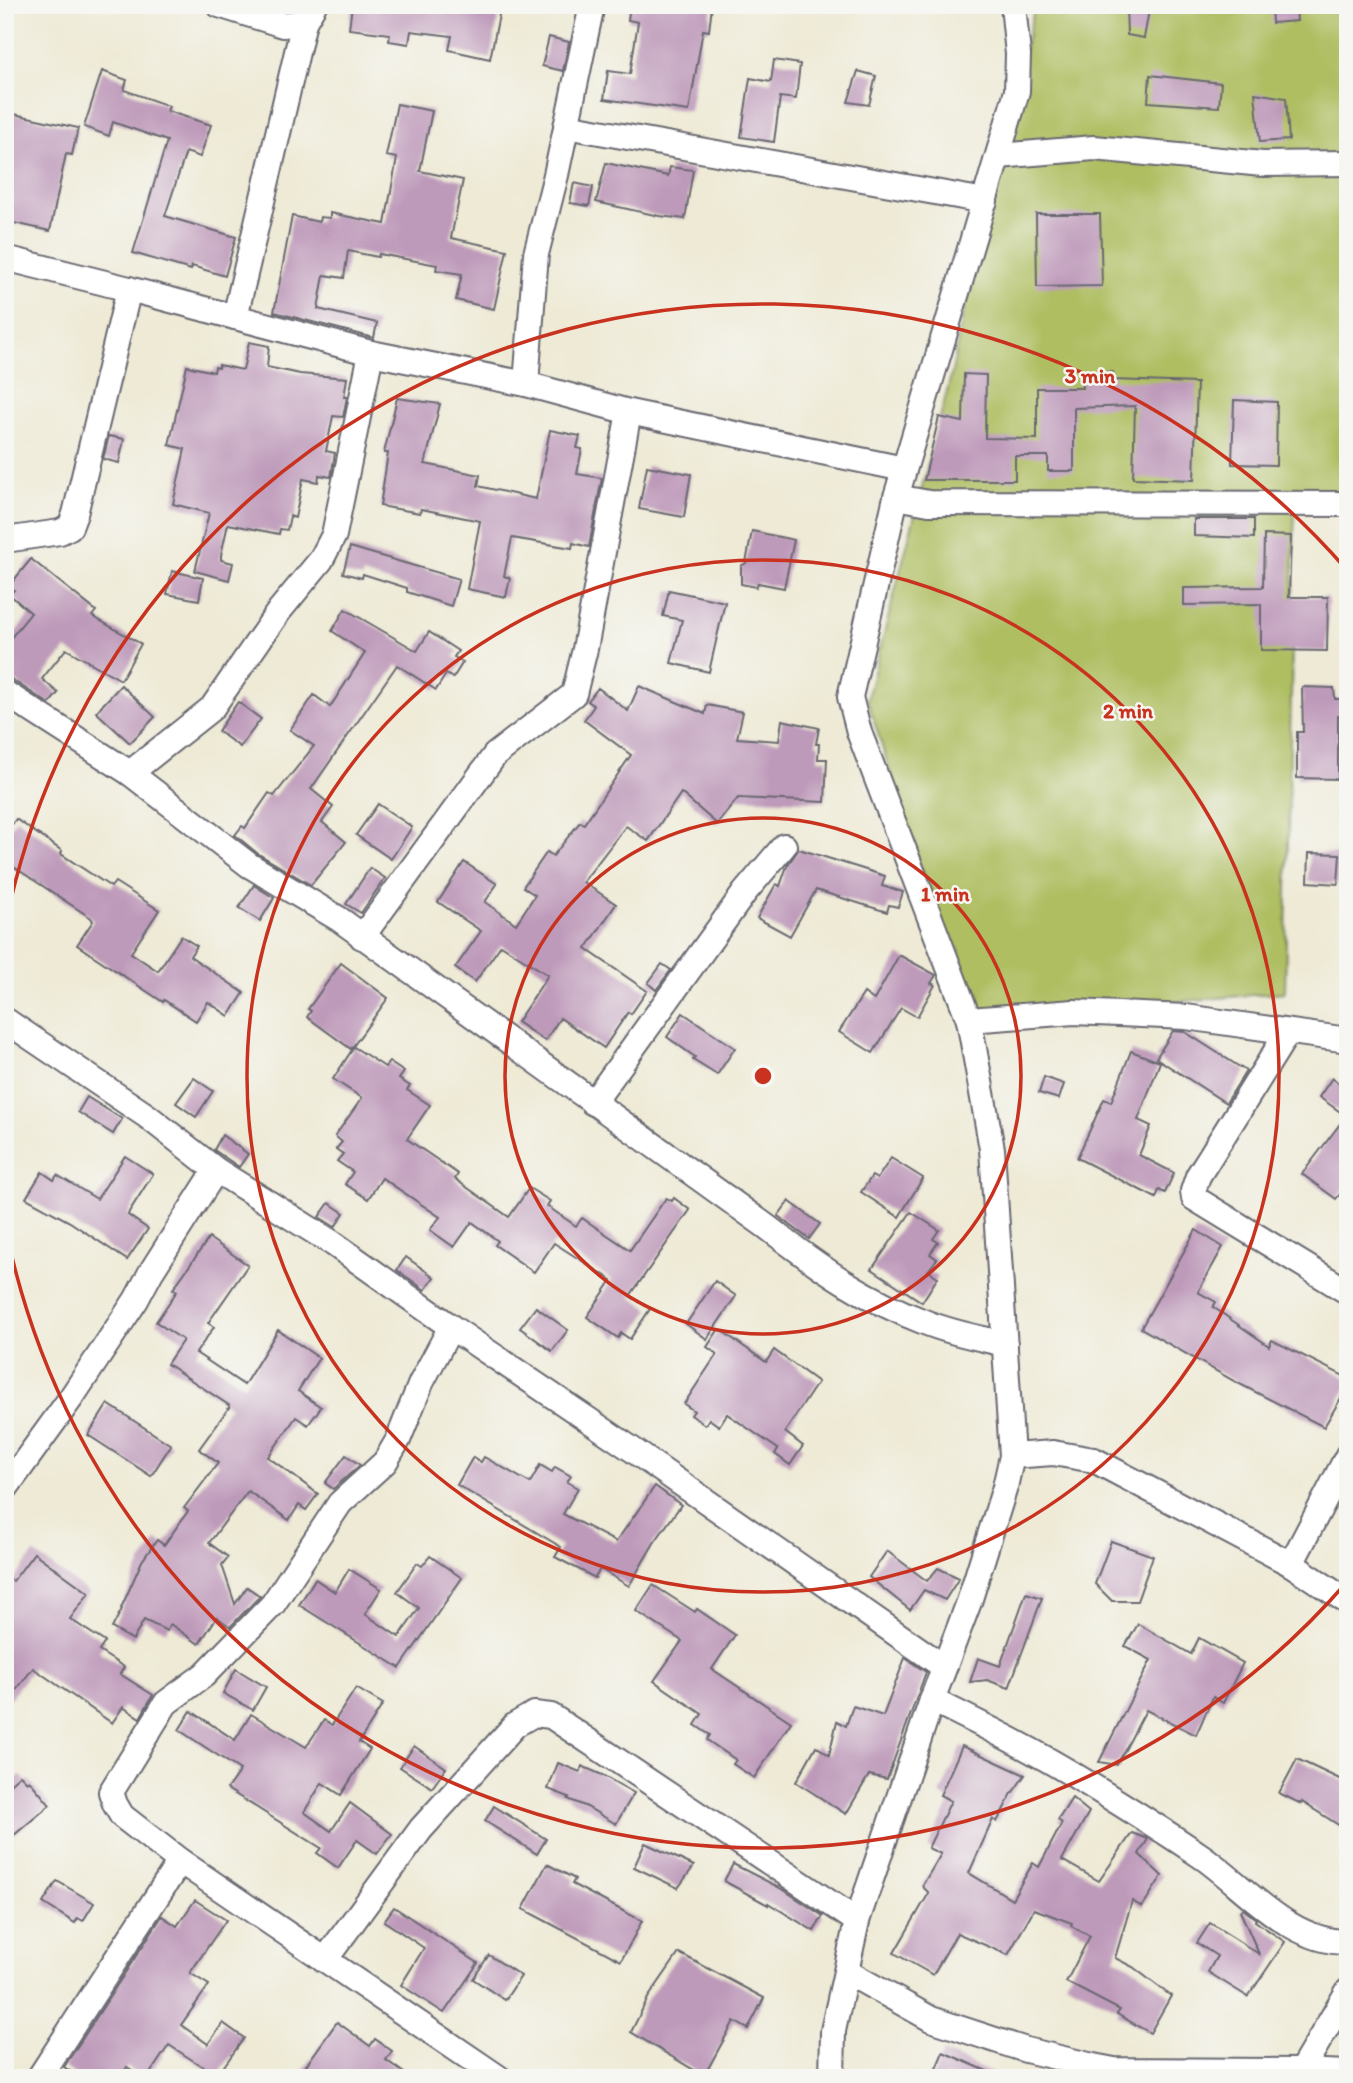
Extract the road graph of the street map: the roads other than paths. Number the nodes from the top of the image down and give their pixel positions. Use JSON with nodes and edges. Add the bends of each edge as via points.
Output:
{"nodes":[{"id":1,"x":219,"y":5,"type":"edge"},
{"id":2,"x":593,"y":5,"type":"edge"},
{"id":3,"x":1013,"y":5,"type":"edge"},
{"id":4,"x":309,"y":13,"type":"edge"},
{"id":5,"x":566,"y":127,"type":"junction"},
{"id":6,"x":999,"y":156,"type":"junction"},
{"id":7,"x":1348,"y":163,"type":"edge"},
{"id":8,"x":985,"y":201,"type":"junction"},
{"id":9,"x":5,"y":258,"type":"edge"},
{"id":10,"x":129,"y":289,"type":"junction"},
{"id":11,"x":235,"y":317,"type":"junction"},
{"id":12,"x":371,"y":353,"type":"junction"},
{"id":13,"x":526,"y":384,"type":"junction"},
{"id":14,"x":629,"y":412,"type":"junction"},
{"id":15,"x":904,"y":469,"type":"junction"},
{"id":16,"x":896,"y":497,"type":"junction"},
{"id":17,"x":1348,"y":504,"type":"edge"},
{"id":18,"x":5,"y":540,"type":"edge"},
{"id":19,"x":5,"y":693,"type":"edge"},
{"id":20,"x":130,"y":773,"type":"junction"},
{"id":21,"x":784,"y":846,"type":"dead end"},
{"id":22,"x":362,"y":937,"type":"junction"},
{"id":23,"x":5,"y":1020,"type":"edge"},
{"id":24,"x":969,"y":1020,"type":"junction"},
{"id":25,"x":1288,"y":1032,"type":"junction"},
{"id":26,"x":1348,"y":1040,"type":"edge"},
{"id":27,"x":593,"y":1103,"type":"junction"},
{"id":28,"x":216,"y":1170,"type":"junction"},
{"id":29,"x":1348,"y":1292,"type":"edge"},
{"id":30,"x":451,"y":1327,"type":"junction"},
{"id":31,"x":1005,"y":1345,"type":"junction"},
{"id":32,"x":1348,"y":1455,"type":"edge"},
{"id":33,"x":1012,"y":1456,"type":"junction"},
{"id":34,"x":5,"y":1489,"type":"edge"},
{"id":35,"x":1291,"y":1564,"type":"junction"},
{"id":36,"x":1348,"y":1602,"type":"edge"},
{"id":37,"x":944,"y":1667,"type":"junction"},
{"id":38,"x":932,"y":1700,"type":"junction"},
{"id":39,"x":180,"y":1861,"type":"junction"},
{"id":40,"x":857,"y":1921,"type":"junction"},
{"id":41,"x":1348,"y":1942,"type":"edge"},
{"id":42,"x":325,"y":1961,"type":"junction"},
{"id":43,"x":847,"y":1972,"type":"junction"},
{"id":44,"x":1348,"y":1991,"type":"edge"},
{"id":45,"x":1301,"y":2071,"type":"junction"},
{"id":46,"x":1348,"y":2073,"type":"edge"},
{"id":47,"x":39,"y":2078,"type":"edge"},
{"id":48,"x":499,"y":2078,"type":"edge"},
{"id":49,"x":832,"y":2078,"type":"edge"}],
"edges":[{"from":1,"to":4,"type":"street","via":[[283,25]]},
{"from":2,"to":5,"type":"street"},
{"from":3,"to":6,"type":"street","via":[[1017,91]]},
{"from":4,"to":11,"type":"street"},
{"from":5,"to":8,"type":"street"},
{"from":5,"to":13,"type":"street","via":[[536,254]]},
{"from":6,"to":7,"type":"street","via":[[1094,148],[1263,164]]},
{"from":6,"to":8,"type":"street"},
{"from":8,"to":15,"type":"street"},
{"from":9,"to":10,"type":"street"},
{"from":10,"to":11,"type":"street"},
{"from":10,"to":18,"type":"street","via":[[70,527]]},
{"from":11,"to":12,"type":"street"},
{"from":12,"to":13,"type":"street"},
{"from":12,"to":20,"type":"street","via":[[334,535],[321,560],[279,611],[212,708]]},
{"from":13,"to":14,"type":"street"},
{"from":14,"to":15,"type":"street"},
{"from":14,"to":22,"type":"street","via":[[574,694],[495,755]]},
{"from":15,"to":16,"type":"street"},
{"from":16,"to":17,"type":"street","via":[[929,503]]},
{"from":16,"to":24,"type":"street","via":[[850,697]]},
{"from":19,"to":20,"type":"street"},
{"from":20,"to":22,"type":"street","via":[[249,865]]},
{"from":21,"to":27,"type":"street","via":[[745,892]]},
{"from":22,"to":27,"type":"street"},
{"from":23,"to":28,"type":"street","via":[[147,1116]]},
{"from":24,"to":25,"type":"street","via":[[1074,1013],[1186,1017]]},
{"from":24,"to":31,"type":"street","via":[[992,1149]]},
{"from":25,"to":26,"type":"street"},
{"from":25,"to":29,"type":"street","via":[[1198,1176],[1194,1198]]},
{"from":27,"to":31,"type":"street","via":[[866,1296],[929,1324]]},
{"from":28,"to":30,"type":"street","via":[[334,1244]]},
{"from":28,"to":34,"type":"street","via":[[79,1387]]},
{"from":30,"to":37,"type":"street"},
{"from":30,"to":39,"type":"street","via":[[385,1462],[340,1503],[266,1612],[205,1675],[166,1703],[111,1792],[122,1816]]},
{"from":31,"to":33,"type":"street"},
{"from":32,"to":35,"type":"street"},
{"from":33,"to":35,"type":"street","via":[[1053,1453],[1094,1460]]},
{"from":33,"to":37,"type":"street","via":[[969,1602]]},
{"from":35,"to":36,"type":"street"},
{"from":37,"to":38,"type":"street"},
{"from":38,"to":40,"type":"street"},
{"from":38,"to":41,"type":"street","via":[[1086,1782],[1203,1858],[1307,1935]]},
{"from":39,"to":42,"type":"street"},
{"from":39,"to":47,"type":"street"},
{"from":40,"to":42,"type":"street","via":[[551,1716],[534,1714],[515,1725],[421,1829]]},
{"from":40,"to":43,"type":"street"},
{"from":42,"to":48,"type":"street"},
{"from":43,"to":45,"type":"street","via":[[931,2019],[1093,2066]]},
{"from":43,"to":49,"type":"street","via":[[833,2031]]},
{"from":44,"to":45,"type":"street"},
{"from":45,"to":46,"type":"street"}]}
